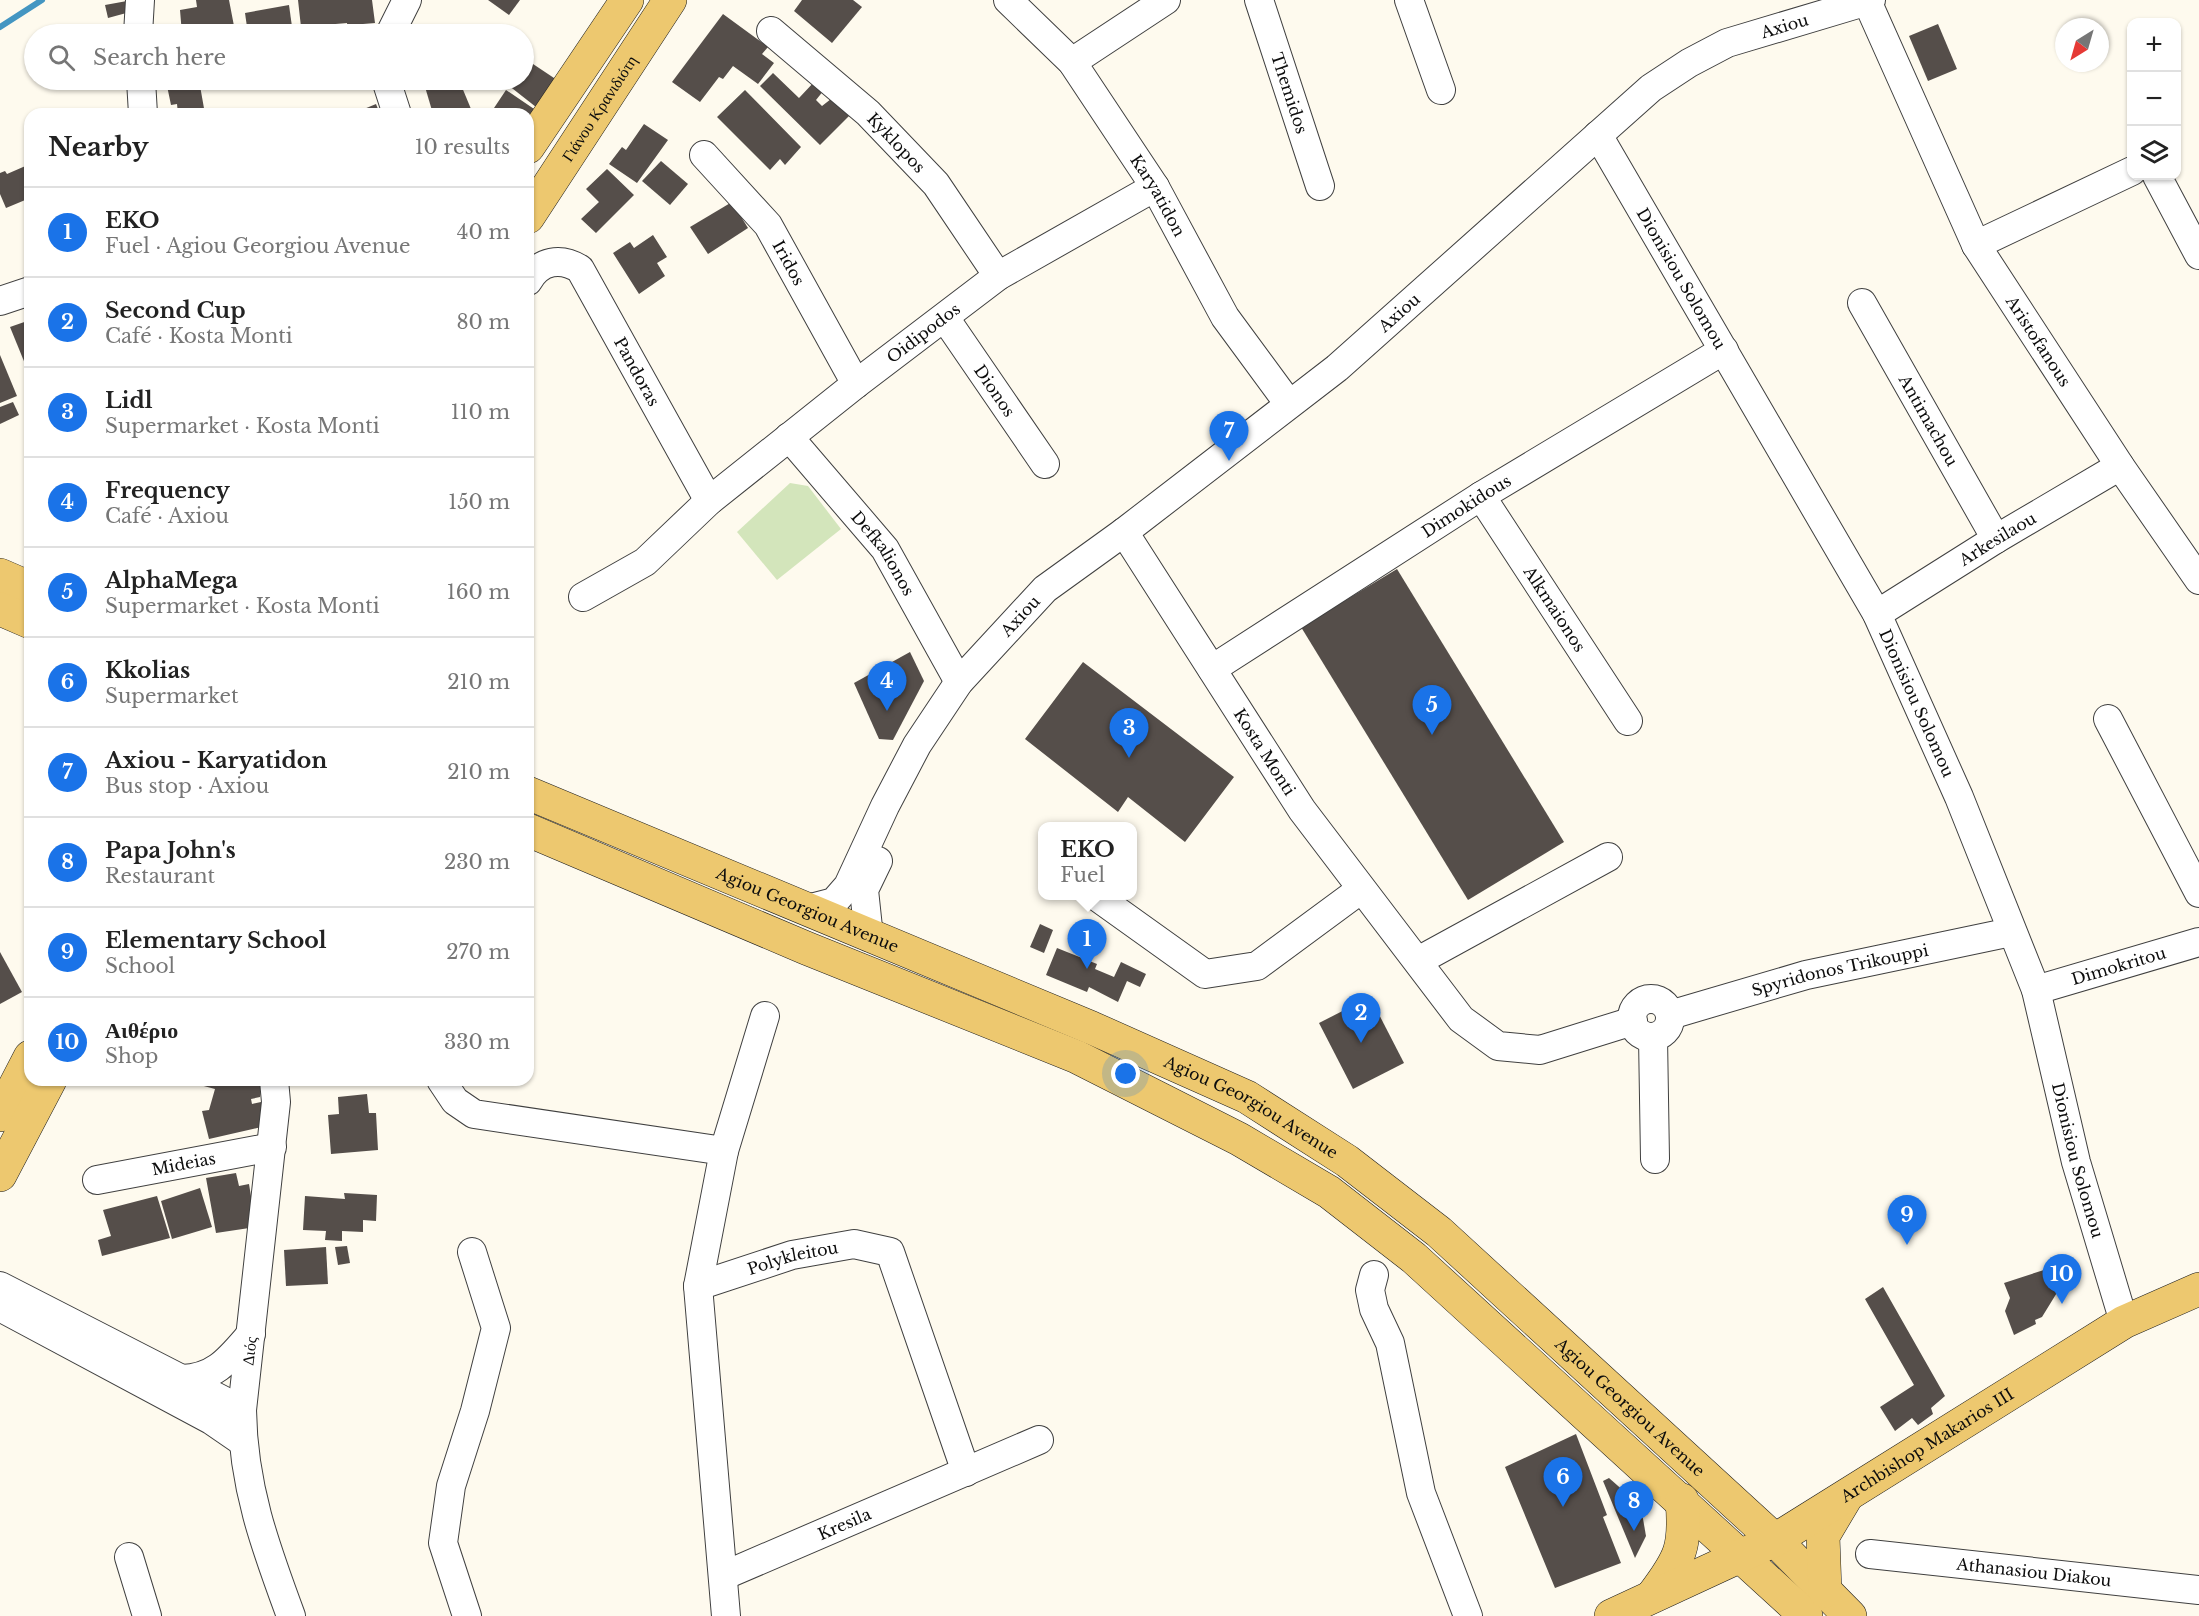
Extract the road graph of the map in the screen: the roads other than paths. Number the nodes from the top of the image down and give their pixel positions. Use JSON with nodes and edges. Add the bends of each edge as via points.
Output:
{"nodes":[{"id":1,"x":140,"y":0,"type":"edge"},
{"id":2,"x":407,"y":0,"type":"edge"},
{"id":3,"x":627,"y":0,"type":"edge"},
{"id":4,"x":670,"y":0,"type":"edge"},
{"id":5,"x":1008,"y":0,"type":"edge"},
{"id":6,"x":1166,"y":0,"type":"edge"},
{"id":7,"x":1259,"y":0,"type":"edge"},
{"id":8,"x":1409,"y":0,"type":"edge"},
{"id":9,"x":1869,"y":1,"type":"edge"},
{"id":10,"x":139,"y":24,"type":"edge"},
{"id":11,"x":395,"y":24,"type":"edge"},
{"id":12,"x":771,"y":31,"type":"dead end"},
{"id":13,"x":1072,"y":62,"type":"junction"},
{"id":14,"x":142,"y":90,"type":"edge"},
{"id":15,"x":389,"y":90,"type":"edge"},
{"id":16,"x":1441,"y":90,"type":"dead end"},
{"id":17,"x":143,"y":108,"type":"edge"},
{"id":18,"x":395,"y":108,"type":"edge"},
{"id":19,"x":1598,"y":135,"type":"junction"},
{"id":20,"x":534,"y":138,"type":"edge"},
{"id":21,"x":704,"y":155,"type":"dead end"},
{"id":22,"x":2127,"y":173,"type":"edge"},
{"id":23,"x":2159,"y":180,"type":"edge"},
{"id":24,"x":1320,"y":186,"type":"dead end"},
{"id":25,"x":1155,"y":188,"type":"junction"},
{"id":26,"x":534,"y":208,"type":"edge"},
{"id":27,"x":1976,"y":245,"type":"junction"},
{"id":28,"x":2199,"y":255,"type":"edge"},
{"id":29,"x":534,"y":275,"type":"edge"},
{"id":30,"x":998,"y":276,"type":"junction"},
{"id":31,"x":1862,"y":303,"type":"dead end"},
{"id":32,"x":945,"y":318,"type":"junction"},
{"id":33,"x":1724,"y":350,"type":"junction"},
{"id":34,"x":856,"y":384,"type":"junction"},
{"id":35,"x":1289,"y":404,"type":"junction"},
{"id":36,"x":789,"y":437,"type":"junction"},
{"id":37,"x":1045,"y":464,"type":"dead end"},
{"id":38,"x":2120,"y":466,"type":"junction"},
{"id":39,"x":1481,"y":495,"type":"junction"},
{"id":40,"x":708,"y":501,"type":"junction"},
{"id":41,"x":1124,"y":532,"type":"junction"},
{"id":42,"x":1996,"y":539,"type":"junction"},
{"id":43,"x":0,"y":575,"type":"edge"},
{"id":44,"x":2199,"y":580,"type":"edge"},
{"id":45,"x":24,"y":585,"type":"edge"},
{"id":46,"x":583,"y":597,"type":"dead end"},
{"id":47,"x":0,"y":609,"type":"edge"},
{"id":48,"x":1877,"y":614,"type":"junction"},
{"id":49,"x":24,"y":619,"type":"edge"},
{"id":50,"x":1212,"y":669,"type":"junction"},
{"id":51,"x":959,"y":682,"type":"junction"},
{"id":52,"x":2108,"y":719,"type":"dead end"},
{"id":53,"x":1628,"y":721,"type":"dead end"},
{"id":54,"x":534,"y":795,"type":"edge"},
{"id":55,"x":534,"y":833,"type":"edge"},
{"id":56,"x":1608,"y":856,"type":"dead end"},
{"id":57,"x":1360,"y":890,"type":"junction"},
{"id":58,"x":2199,"y":893,"type":"edge"},
{"id":59,"x":1101,"y":900,"type":"edge"},
{"id":60,"x":807,"y":909,"type":"junction"},
{"id":61,"x":2012,"y":932,"type":"junction"},
{"id":62,"x":869,"y":937,"type":"junction"},
{"id":63,"x":2199,"y":942,"type":"edge"},
{"id":64,"x":1418,"y":961,"type":"junction"},
{"id":65,"x":2036,"y":990,"type":"junction"},
{"id":66,"x":765,"y":1016,"type":"dead end"},
{"id":67,"x":1643,"y":1029,"type":"junction"},
{"id":68,"x":24,"y":1068,"type":"edge"},
{"id":69,"x":47,"y":1086,"type":"edge"},
{"id":70,"x":275,"y":1086,"type":"edge"},
{"id":71,"x":445,"y":1086,"type":"edge"},
{"id":72,"x":0,"y":1114,"type":"edge"},
{"id":73,"x":272,"y":1147,"type":"junction"},
{"id":74,"x":724,"y":1151,"type":"junction"},
{"id":75,"x":1655,"y":1159,"type":"dead end"},
{"id":76,"x":0,"y":1175,"type":"edge"},
{"id":77,"x":97,"y":1180,"type":"dead end"},
{"id":78,"x":472,"y":1252,"type":"dead end"},
{"id":79,"x":1374,"y":1275,"type":"dead end"},
{"id":80,"x":0,"y":1286,"type":"edge"},
{"id":81,"x":698,"y":1286,"type":"junction"},
{"id":82,"x":2199,"y":1289,"type":"edge"},
{"id":83,"x":0,"y":1307,"type":"edge"},
{"id":84,"x":2124,"y":1322,"type":"junction"},
{"id":85,"x":251,"y":1334,"type":"junction"},
{"id":86,"x":182,"y":1379,"type":"junction"},
{"id":87,"x":242,"y":1410,"type":"junction"},
{"id":88,"x":1039,"y":1440,"type":"dead end"},
{"id":89,"x":243,"y":1442,"type":"junction"},
{"id":90,"x":966,"y":1472,"type":"junction"},
{"id":91,"x":1848,"y":1495,"type":"junction"},
{"id":92,"x":1682,"y":1500,"type":"junction"},
{"id":93,"x":1775,"y":1539,"type":"junction"},
{"id":94,"x":1870,"y":1554,"type":"dead end"},
{"id":95,"x":1742,"y":1555,"type":"junction"},
{"id":96,"x":129,"y":1557,"type":"dead end"},
{"id":97,"x":723,"y":1576,"type":"junction"},
{"id":98,"x":2199,"y":1590,"type":"edge"},
{"id":99,"x":1652,"y":1597,"type":"junction"},
{"id":100,"x":1816,"y":1603,"type":"edge"},
{"id":101,"x":147,"y":1616,"type":"edge"},
{"id":102,"x":291,"y":1616,"type":"edge"},
{"id":103,"x":468,"y":1616,"type":"edge"},
{"id":104,"x":726,"y":1616,"type":"edge"},
{"id":105,"x":1468,"y":1616,"type":"edge"},
{"id":106,"x":1611,"y":1616,"type":"edge"},
{"id":107,"x":1850,"y":1616,"type":"edge"}],
"edges":[{"from":1,"to":10,"type":"street"},
{"from":2,"to":11,"type":"street"},
{"from":3,"to":20,"type":"main road"},
{"from":4,"to":26,"type":"main road","name":"Γιάνου Κρανιδιότη"},
{"from":5,"to":13,"type":"street","name":"Karyatidon"},
{"from":6,"to":13,"type":"street"},
{"from":7,"to":24,"type":"street","name":"Themidos"},
{"from":8,"to":16,"type":"street"},
{"from":9,"to":19,"type":"street","name":"Axiou","via":[[1727,43],[1651,88]]},
{"from":9,"to":27,"type":"street","name":"Aristofanous"},
{"from":12,"to":30,"type":"street","name":"Kyklopos","via":[[868,112],[936,184]]},
{"from":13,"to":25,"type":"street","name":"Karyatidon"},
{"from":14,"to":17,"type":"street"},
{"from":15,"to":18,"type":"street"},
{"from":19,"to":33,"type":"street","name":"Dionisiou Solomou"},
{"from":19,"to":35,"type":"street","name":"Axiou","via":[[1382,330]]},
{"from":21,"to":34,"type":"street","name":"Iridos","via":[[768,225]]},
{"from":22,"to":27,"type":"street"},
{"from":23,"to":28,"type":"street"},
{"from":25,"to":30,"type":"street","name":"Oidipodos"},
{"from":25,"to":35,"type":"street","name":"Karyatidon","via":[[1225,317]]},
{"from":27,"to":38,"type":"street","name":"Aristofanous"},
{"from":29,"to":40,"type":"street","name":"Pandoras","via":[[553,261],[569,262],[580,269]]},
{"from":30,"to":32,"type":"street","name":"Oidipodos"},
{"from":31,"to":42,"type":"street","name":"Antimachou"},
{"from":32,"to":34,"type":"street","name":"Oidipodos"},
{"from":32,"to":37,"type":"street","name":"Dionos"},
{"from":33,"to":39,"type":"street","name":"Dimokidous"},
{"from":33,"to":48,"type":"street","name":"Dionisiou Solomou"},
{"from":34,"to":36,"type":"street","name":"Oidipodos"},
{"from":35,"to":41,"type":"street","name":"Axiou"},
{"from":36,"to":40,"type":"street","name":"Oidipodos"},
{"from":36,"to":51,"type":"street","name":"Defkalionos","via":[[885,549]]},
{"from":38,"to":42,"type":"street","name":"Arkesilaou"},
{"from":38,"to":44,"type":"street","name":"Aristofanous"},
{"from":39,"to":50,"type":"street","name":"Dimokidous"},
{"from":39,"to":53,"type":"street","name":"Alkmaionos"},
{"from":40,"to":46,"type":"street","name":"Oidipodos","via":[[645,562]]},
{"from":41,"to":50,"type":"street","name":"Kosta Monti"},
{"from":41,"to":51,"type":"street","name":"Axiou","via":[[1045,589]]},
{"from":42,"to":48,"type":"street","name":"Arkesilaou"},
{"from":43,"to":45,"type":"main road"},
{"from":47,"to":49,"type":"main road"},
{"from":48,"to":61,"type":"street","name":"Dionisiou Solomou","via":[[1959,796]]},
{"from":50,"to":57,"type":"street","name":"Kosta Monti","via":[[1302,810]]},
{"from":51,"to":60,"type":"street","name":"Axiou","via":[[917,744],[848,886],[834,902]]},
{"from":51,"to":62,"type":"street","name":"Axiou","via":[[864,890]]},
{"from":52,"to":58,"type":"street"},
{"from":54,"to":60,"type":"main road","name":"Agiou Georgiou Avenue"},
{"from":55,"to":92,"type":"main road","name":"Agiou Georgiou Avenue","via":[[1077,1057],[1239,1139],[1329,1192],[1414,1257]]},
{"from":56,"to":64,"type":"street"},
{"from":57,"to":59,"type":"street","via":[[1257,966],[1205,974]]},
{"from":57,"to":64,"type":"street","name":"Kosta Monti"},
{"from":60,"to":62,"type":"main road","name":"Agiou Georgiou Avenue"},
{"from":61,"to":65,"type":"street","name":"Dionisiou Solomou"},
{"from":61,"to":67,"type":"street","name":"Spyridonos Trikouppi","via":[[1806,975],[1670,1015],[1659,1000],[1647,999],[1636,1006]]},
{"from":62,"to":93,"type":"main road","name":"Agiou Georgiou Avenue","via":[[1092,1028],[1246,1097],[1347,1161],[1439,1232]]},
{"from":63,"to":65,"type":"street","name":"Dimokritou"},
{"from":64,"to":67,"type":"street","name":"Kosta Monti","via":[[1461,1019],[1498,1046],[1540,1050]]},
{"from":65,"to":84,"type":"street","name":"Dionisiou Solomou","via":[[2076,1162]]},
{"from":66,"to":74,"type":"street"},
{"from":67,"to":75,"type":"street"},
{"from":68,"to":72,"type":"main road"},
{"from":69,"to":76,"type":"main road"},
{"from":70,"to":73,"type":"street","name":"Διός"},
{"from":71,"to":74,"type":"street","via":[[455,1101],[474,1114]]},
{"from":73,"to":77,"type":"street","name":"Mideias"},
{"from":73,"to":85,"type":"street","name":"Διός"},
{"from":74,"to":81,"type":"street"},
{"from":78,"to":103,"type":"street","via":[[496,1328],[452,1486],[443,1543]]},
{"from":79,"to":105,"type":"street","via":[[1370,1290],[1374,1309],[1390,1343],[1420,1493]]},
{"from":80,"to":86,"type":"street"},
{"from":81,"to":90,"type":"street","name":"Polykleitou","via":[[792,1255],[854,1244],[890,1252]]},
{"from":81,"to":97,"type":"street"},
{"from":82,"to":84,"type":"main road","name":"Archbishop Makarios III"},
{"from":83,"to":89,"type":"street","via":[[211,1420]]},
{"from":84,"to":91,"type":"main road","name":"Archbishop Makarios III"},
{"from":85,"to":86,"type":"street","via":[[210,1374]]},
{"from":85,"to":87,"type":"street","name":"Διός"},
{"from":86,"to":87,"type":"street"},
{"from":87,"to":89,"type":"street","name":"Διός"},
{"from":88,"to":90,"type":"street","name":"Kresila"},
{"from":89,"to":102,"type":"street","name":"Διός","via":[[250,1491]]},
{"from":90,"to":97,"type":"street","name":"Kresila"},
{"from":91,"to":93,"type":"main road","name":"Archbishop Makarios III"},
{"from":91,"to":100,"type":"main road","via":[[1823,1536]]},
{"from":92,"to":95,"type":"main road","name":"Agiou Georgiou Avenue"},
{"from":92,"to":99,"type":"main road","via":[[1682,1550]]},
{"from":93,"to":95,"type":"main road","name":"Archbishop Makarios III"},
{"from":93,"to":100,"type":"main road","name":"Agiou Georgiou Avenue"},
{"from":94,"to":98,"type":"street","name":"Athanasiou Diakou"},
{"from":95,"to":99,"type":"main road","name":"Archbishop Makarios III"},
{"from":95,"to":100,"type":"main road","name":"Agiou Georgiou Avenue"},
{"from":96,"to":101,"type":"street"},
{"from":97,"to":104,"type":"street"},
{"from":99,"to":106,"type":"main road","name":"Archbishop Makarios III"},
{"from":100,"to":107,"type":"main road","name":"Agiou Georgiou Avenue"}]}
